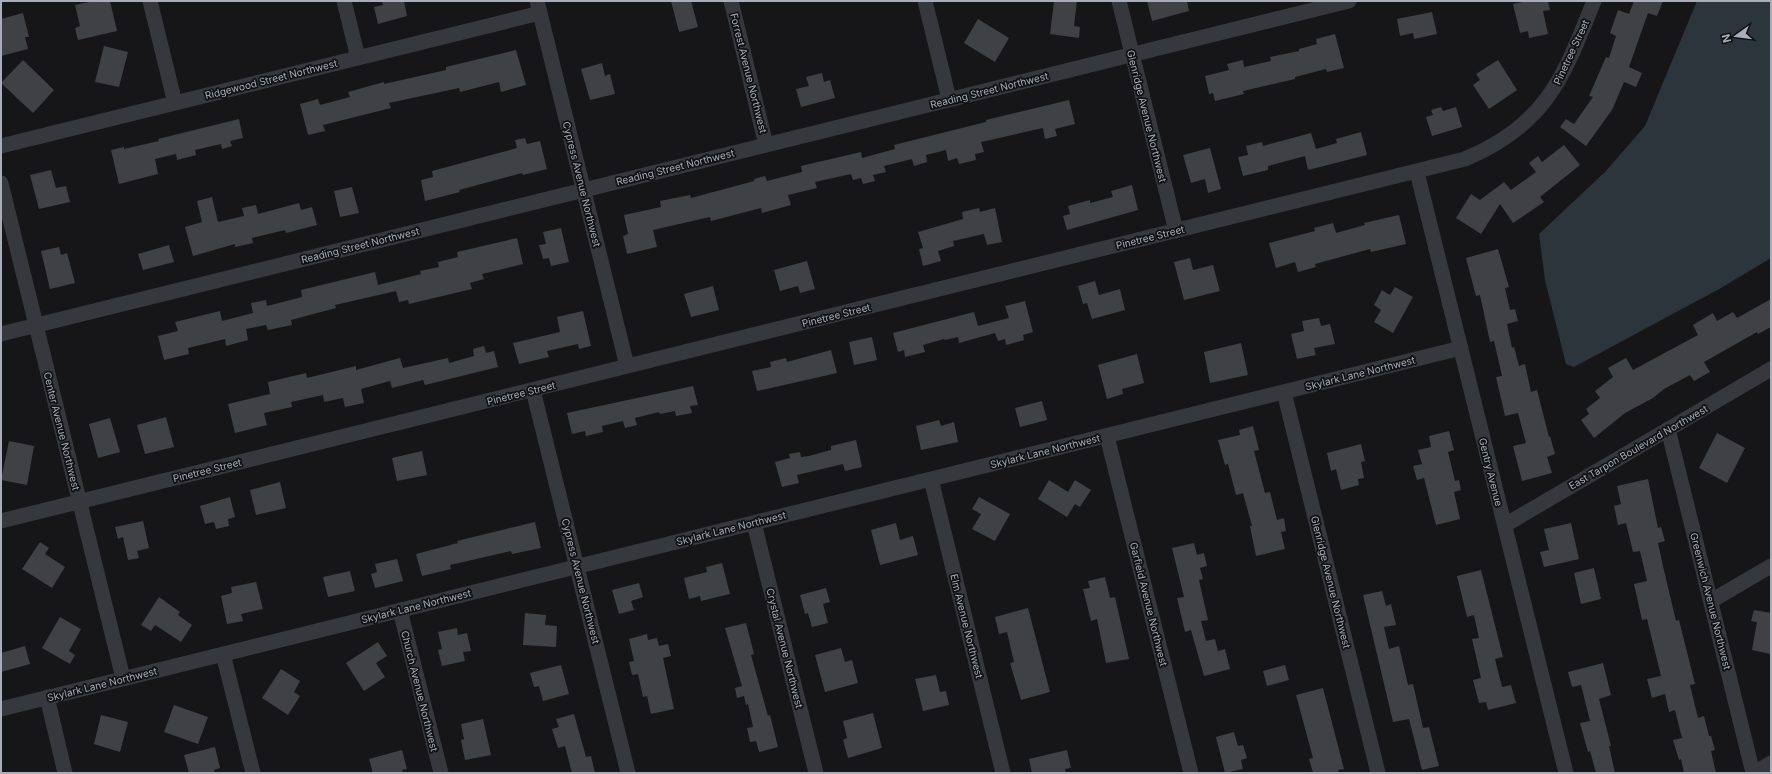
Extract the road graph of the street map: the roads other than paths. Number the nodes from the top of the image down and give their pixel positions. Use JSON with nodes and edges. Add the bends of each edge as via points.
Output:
{"nodes":[{"id":1,"x":150,"y":1,"type":"edge"},
{"id":2,"x":344,"y":1,"type":"edge"},
{"id":3,"x":731,"y":1,"type":"edge"},
{"id":4,"x":925,"y":1,"type":"edge"},
{"id":5,"x":1119,"y":1,"type":"edge"},
{"id":6,"x":1348,"y":1,"type":"edge"},
{"id":7,"x":1594,"y":1,"type":"edge"},
{"id":8,"x":1307,"y":6,"type":"edge"},
{"id":9,"x":539,"y":7,"type":"edge"},
{"id":10,"x":1132,"y":54,"type":"junction"},
{"id":11,"x":358,"y":58,"type":"junction"},
{"id":12,"x":949,"y":100,"type":"junction"},
{"id":13,"x":175,"y":103,"type":"junction"},
{"id":14,"x":766,"y":145,"type":"junction"},
{"id":15,"x":1,"y":146,"type":"edge"},
{"id":16,"x":1417,"y":172,"type":"junction"},
{"id":17,"x":1,"y":183,"type":"edge"},
{"id":18,"x":584,"y":190,"type":"junction"},
{"id":19,"x":1176,"y":231,"type":"junction"},
{"id":20,"x":36,"y":325,"type":"junction"},
{"id":21,"x":1,"y":334,"type":"edge"},
{"id":22,"x":1461,"y":348,"type":"junction"},
{"id":23,"x":628,"y":366,"type":"junction"},
{"id":24,"x":1771,"y":369,"type":"edge"},
{"id":25,"x":533,"y":390,"type":"junction"},
{"id":26,"x":1284,"y":392,"type":"junction"},
{"id":27,"x":1668,"y":429,"type":"junction"},
{"id":28,"x":1107,"y":436,"type":"junction"},
{"id":29,"x":931,"y":479,"type":"junction"},
{"id":30,"x":80,"y":502,"type":"junction"},
{"id":31,"x":1,"y":521,"type":"edge"},
{"id":32,"x":754,"y":523,"type":"junction"},
{"id":33,"x":1505,"y":525,"type":"junction"},
{"id":34,"x":577,"y":566,"type":"junction"},
{"id":35,"x":1771,"y":566,"type":"edge"},
{"id":36,"x":1711,"y":601,"type":"junction"},
{"id":37,"x":400,"y":610,"type":"junction"},
{"id":38,"x":223,"y":654,"type":"junction"},
{"id":39,"x":123,"y":678,"type":"junction"},
{"id":40,"x":47,"y":697,"type":"junction"},
{"id":41,"x":1,"y":709,"type":"edge"},
{"id":42,"x":1771,"y":763,"type":"edge"},
{"id":43,"x":66,"y":773,"type":"edge"},
{"id":44,"x":253,"y":773,"type":"edge"},
{"id":45,"x":440,"y":773,"type":"edge"},
{"id":46,"x":628,"y":773,"type":"edge"},
{"id":47,"x":816,"y":773,"type":"edge"},
{"id":48,"x":1003,"y":773,"type":"edge"},
{"id":49,"x":1191,"y":773,"type":"edge"},
{"id":50,"x":1378,"y":773,"type":"edge"},
{"id":51,"x":1566,"y":773,"type":"edge"},
{"id":52,"x":1754,"y":773,"type":"edge"}],
"edges":[{"from":1,"to":13,"type":"street"},
{"from":2,"to":11,"type":"street"},
{"from":3,"to":14,"type":"street","name":"Forrest Avenue Northwest"},
{"from":4,"to":12,"type":"street"},
{"from":5,"to":10,"type":"street","name":"Glenridge Avenue Northwest"},
{"from":6,"to":8,"type":"street","name":"Reading Street Northwest"},
{"from":7,"to":16,"type":"street","name":"Pinetree Street","via":[[1564,73],[1554,90],[1529,119],[1499,142],[1482,151],[1465,159]]},
{"from":8,"to":10,"type":"street","name":"Reading Street Northwest"},
{"from":9,"to":11,"type":"street","name":"Ridgewood Street Northwest"},
{"from":9,"to":18,"type":"street","name":"Cypress Avenue Northwest"},
{"from":10,"to":12,"type":"street","name":"Reading Street Northwest"},
{"from":10,"to":19,"type":"street","name":"Glenridge Avenue Northwest"},
{"from":11,"to":13,"type":"street","name":"Ridgewood Street Northwest"},
{"from":12,"to":14,"type":"street","name":"Reading Street Northwest"},
{"from":13,"to":15,"type":"street","name":"Ridgewood Street Northwest"},
{"from":14,"to":18,"type":"street","name":"Reading Street Northwest"},
{"from":16,"to":19,"type":"street","name":"Pinetree Street"},
{"from":16,"to":22,"type":"street","name":"Gentry Avenue"},
{"from":17,"to":20,"type":"street","name":"Center Avenue Northwest"},
{"from":18,"to":20,"type":"street","name":"Reading Street Northwest"},
{"from":18,"to":23,"type":"street","name":"Cypress Avenue Northwest"},
{"from":19,"to":23,"type":"street","name":"Pinetree Street"},
{"from":20,"to":21,"type":"street","name":"Reading Street Northwest"},
{"from":20,"to":30,"type":"street","name":"Center Avenue Northwest"},
{"from":22,"to":26,"type":"street","name":"Skylark Lane Northwest"},
{"from":22,"to":33,"type":"street","name":"Gentry Avenue"},
{"from":23,"to":25,"type":"street","name":"Pinetree Street"},
{"from":24,"to":27,"type":"street","name":"East Tarpon Boulevard Northwest"},
{"from":25,"to":30,"type":"street","name":"Pinetree Street"},
{"from":25,"to":34,"type":"street","name":"Cypress Avenue Northwest"},
{"from":26,"to":28,"type":"street","name":"Skylark Lane Northwest"},
{"from":26,"to":50,"type":"street","name":"Glenridge Avenue Northwest"},
{"from":27,"to":33,"type":"street","name":"East Tarpon Boulevard Northwest"},
{"from":27,"to":36,"type":"street","name":"Greenwich Avenue Northwest"},
{"from":28,"to":29,"type":"street","name":"Skylark Lane Northwest"},
{"from":28,"to":49,"type":"street","name":"Garfield Avenue Northwest"},
{"from":29,"to":32,"type":"street","name":"Skylark Lane Northwest"},
{"from":29,"to":48,"type":"street","name":"Elm Avenue Northwest"},
{"from":30,"to":31,"type":"street","name":"Pinetree Street"},
{"from":30,"to":39,"type":"street","name":"Center Avenue Northwest"},
{"from":32,"to":34,"type":"street","name":"Skylark Lane Northwest"},
{"from":32,"to":47,"type":"street","name":"Crystal Avenue Northwest"},
{"from":33,"to":51,"type":"street","name":"Gentry Avenue"},
{"from":34,"to":37,"type":"street","name":"Skylark Lane Northwest"},
{"from":34,"to":46,"type":"street","name":"Cypress Avenue Northwest"},
{"from":35,"to":36,"type":"street"},
{"from":36,"to":52,"type":"street","name":"Greenwich Avenue Northwest"},
{"from":37,"to":38,"type":"street","name":"Skylark Lane Northwest"},
{"from":37,"to":45,"type":"street","name":"Church Avenue Northwest"},
{"from":38,"to":39,"type":"street","name":"Skylark Lane Northwest"},
{"from":38,"to":44,"type":"street"},
{"from":39,"to":40,"type":"street","name":"Skylark Lane Northwest"},
{"from":40,"to":41,"type":"street","name":"Skylark Lane Northwest"},
{"from":40,"to":43,"type":"street"},
{"from":42,"to":52,"type":"street"}]}
